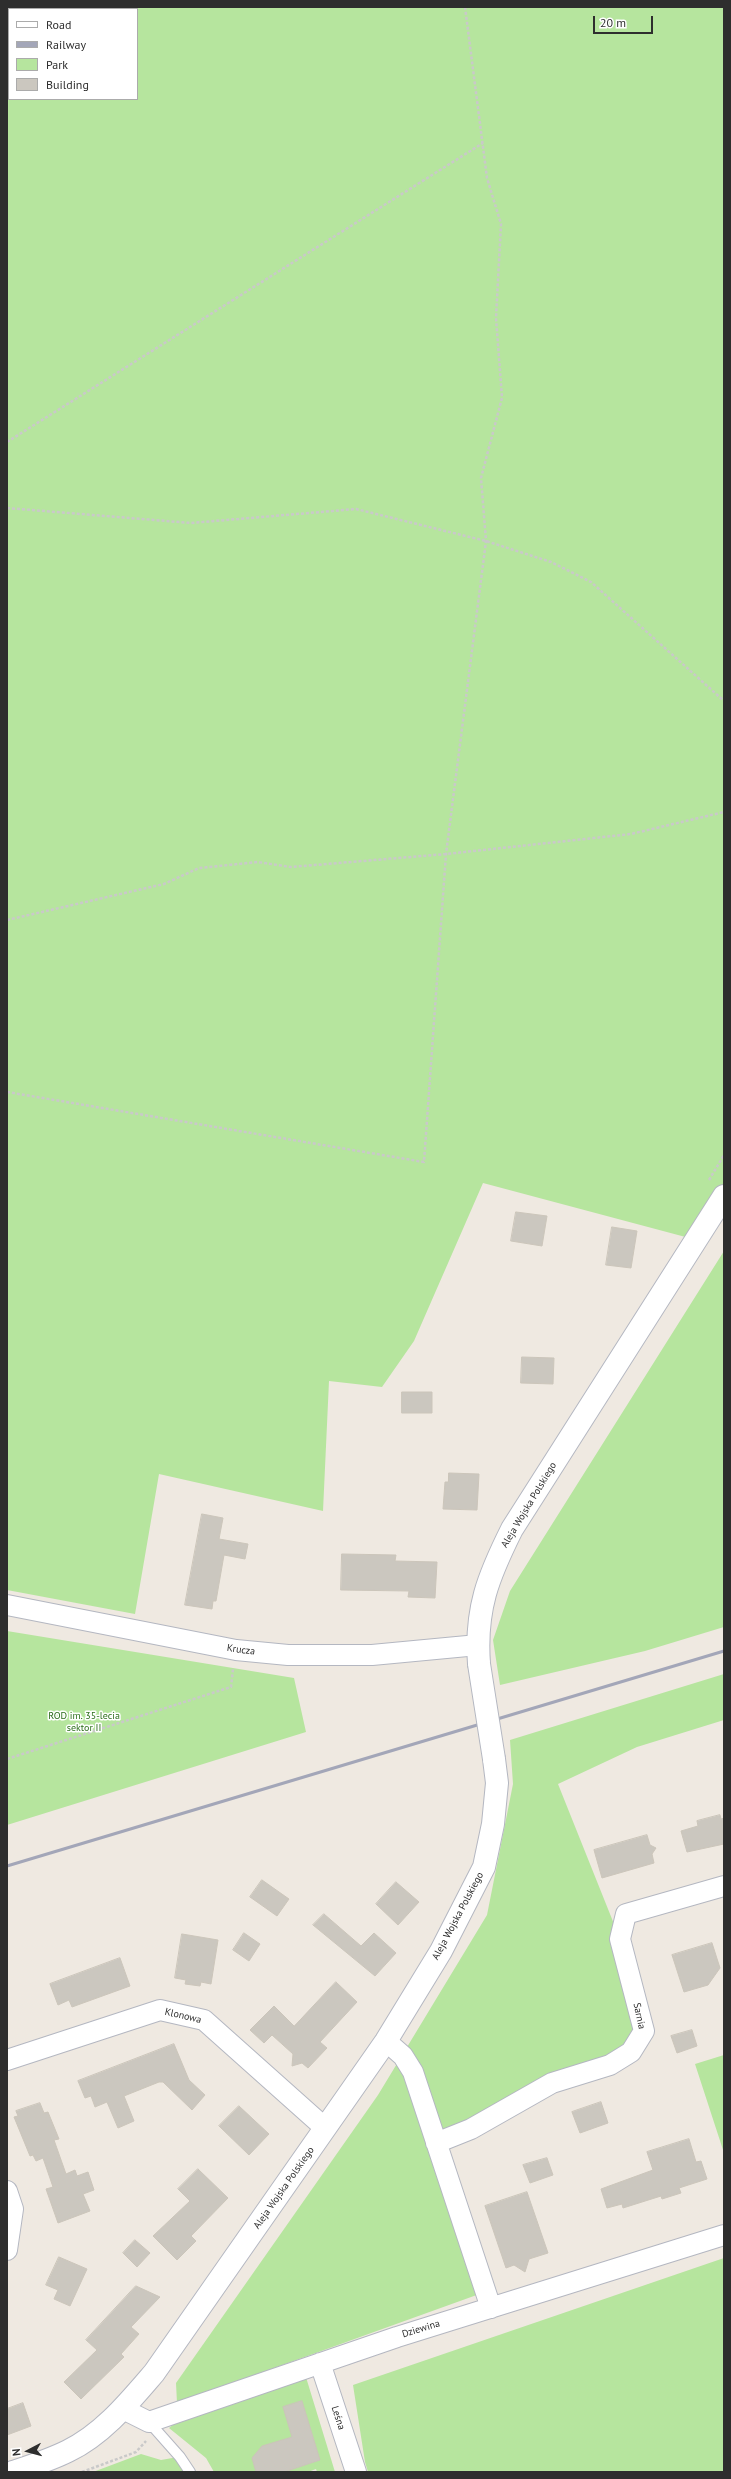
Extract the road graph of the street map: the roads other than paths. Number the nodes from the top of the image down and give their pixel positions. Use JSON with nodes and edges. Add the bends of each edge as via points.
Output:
{"nodes":[{"id":1,"x":724,"y":1196,"type":"edge"},
{"id":2,"x":7,"y":1605,"type":"edge"},
{"id":3,"x":478,"y":1654,"type":"junction"},
{"id":4,"x":724,"y":1886,"type":"edge"},
{"id":5,"x":386,"y":2041,"type":"junction"},
{"id":6,"x":7,"y":2060,"type":"edge"},
{"id":7,"x":326,"y":2128,"type":"junction"},
{"id":8,"x":436,"y":2143,"type":"junction"},
{"id":9,"x":7,"y":2191,"type":"edge"},
{"id":10,"x":724,"y":2235,"type":"edge"},
{"id":11,"x":7,"y":2250,"type":"edge"},
{"id":12,"x":491,"y":2308,"type":"junction"},
{"id":13,"x":320,"y":2363,"type":"junction"},
{"id":14,"x":123,"y":2409,"type":"junction"},
{"id":15,"x":149,"y":2422,"type":"junction"},
{"id":16,"x":13,"y":2472,"type":"edge"},
{"id":17,"x":190,"y":2472,"type":"edge"},
{"id":18,"x":356,"y":2472,"type":"edge"}],
"edges":[{"from":1,"to":3,"type":"street","name":"Aleja Wojska Polskiego","via":[[512,1529],[492,1570],[481,1606]]},
{"from":2,"to":3,"type":"street","name":"Krucza","via":[[236,1650],[288,1655]]},
{"from":3,"to":5,"type":"street","name":"Aleja Wojska Polskiego","bridge":true,"via":[[494,1759],[496,1790],[484,1867],[441,1951]]},
{"from":4,"to":8,"type":"street","name":"Sarnia","via":[[626,1914],[620,1939],[644,2032],[631,2052],[610,2065],[552,2083],[471,2129]]},
{"from":5,"to":7,"type":"street","name":"Aleja Wojska Polskiego"},
{"from":5,"to":8,"type":"street","via":[[408,2061]]},
{"from":6,"to":7,"type":"street","name":"Klonowa","via":[[160,2010],[204,2020]]},
{"from":7,"to":14,"type":"street","name":"Aleja Wojska Polskiego","via":[[154,2373]]},
{"from":8,"to":12,"type":"street"},
{"from":9,"to":11,"type":"street","via":[[13,2209]]},
{"from":10,"to":12,"type":"street","name":"Dziewina"},
{"from":12,"to":13,"type":"street","name":"Dziewina"},
{"from":13,"to":15,"type":"street","name":"Dziewina"},
{"from":13,"to":18,"type":"street","name":"Leśna"},
{"from":14,"to":15,"type":"street"},
{"from":14,"to":16,"type":"street","name":"Aleja Wojska Polskiego","via":[[99,2431],[69,2451]]},
{"from":15,"to":17,"type":"lane"}]}
